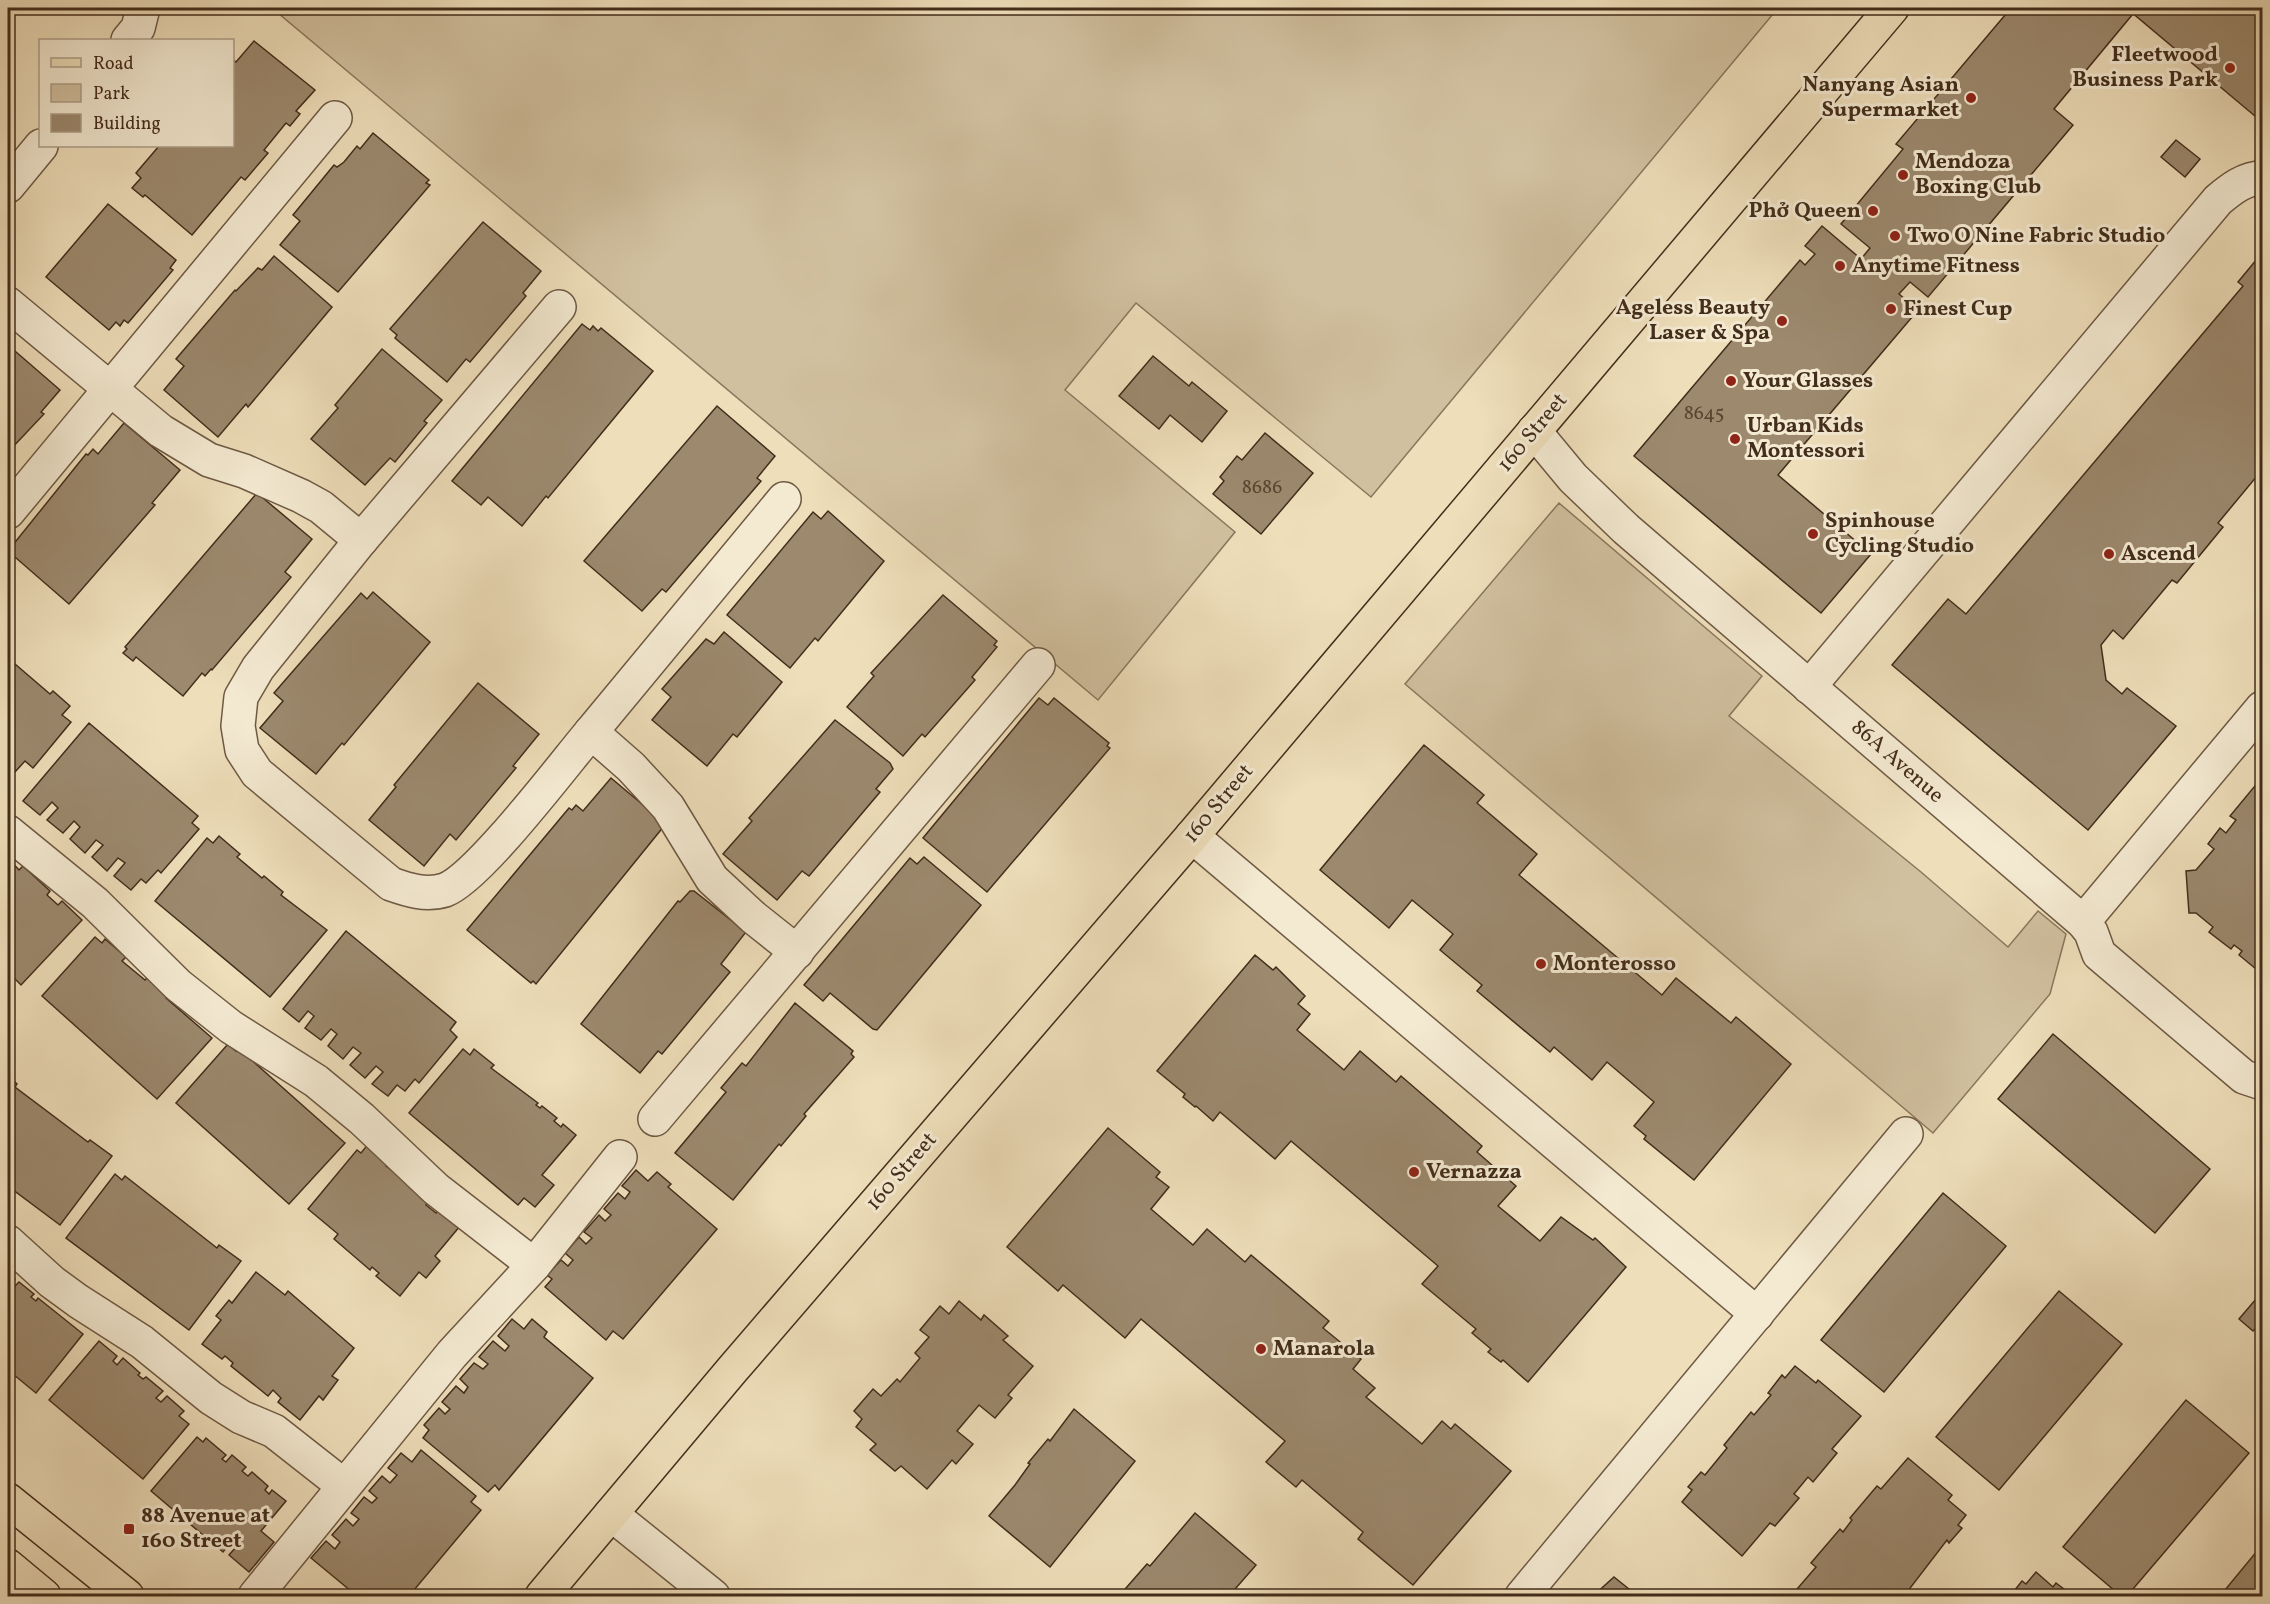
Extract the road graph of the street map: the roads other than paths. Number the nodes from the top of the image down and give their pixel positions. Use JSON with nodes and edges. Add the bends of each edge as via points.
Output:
{"nodes":[{"id":1,"x":143,"y":8,"type":"edge"},
{"id":2,"x":1892,"y":8,"type":"edge"},
{"id":3,"x":129,"y":39,"type":"edge"},
{"id":4,"x":335,"y":118,"type":"dead end"},
{"id":5,"x":40,"y":147,"type":"edge"},
{"id":6,"x":2262,"y":178,"type":"edge"},
{"id":7,"x":10,"y":179,"type":"edge"},
{"id":8,"x":8,"y":304,"type":"edge"},
{"id":9,"x":559,"y":307,"type":"dead end"},
{"id":10,"x":111,"y":389,"type":"junction"},
{"id":11,"x":1534,"y":431,"type":"junction"},
{"id":12,"x":784,"y":499,"type":"dead end"},
{"id":13,"x":8,"y":512,"type":"edge"},
{"id":14,"x":361,"y":540,"type":"junction"},
{"id":15,"x":1038,"y":665,"type":"dead end"},
{"id":16,"x":1809,"y":687,"type":"junction"},
{"id":17,"x":2262,"y":708,"type":"edge"},
{"id":18,"x":591,"y":732,"type":"junction"},
{"id":19,"x":8,"y":832,"type":"edge"},
{"id":20,"x":1192,"y":836,"type":"junction"},
{"id":21,"x":2083,"y":922,"type":"junction"},
{"id":22,"x":797,"y":952,"type":"junction"},
{"id":23,"x":2262,"y":1083,"type":"edge"},
{"id":24,"x":655,"y":1119,"type":"dead end"},
{"id":25,"x":1906,"y":1134,"type":"dead end"},
{"id":26,"x":620,"y":1157,"type":"dead end"},
{"id":27,"x":8,"y":1242,"type":"edge"},
{"id":28,"x":534,"y":1265,"type":"junction"},
{"id":29,"x":1756,"y":1314,"type":"junction"},
{"id":30,"x":344,"y":1486,"type":"junction"},
{"id":31,"x":8,"y":1500,"type":"edge"},
{"id":32,"x":611,"y":1514,"type":"junction"},
{"id":33,"x":8,"y":1566,"type":"edge"},
{"id":34,"x":45,"y":1596,"type":"edge"},
{"id":35,"x":127,"y":1596,"type":"edge"},
{"id":36,"x":255,"y":1596,"type":"edge"},
{"id":37,"x":542,"y":1596,"type":"edge"},
{"id":38,"x":712,"y":1596,"type":"edge"},
{"id":39,"x":1522,"y":1596,"type":"edge"}],
"edges":[{"from":1,"to":3,"type":"street","via":[[138,28]]},
{"from":2,"to":11,"type":"main road","name":"160 Street"},
{"from":4,"to":10,"type":"street"},
{"from":5,"to":7,"type":"street"},
{"from":6,"to":16,"type":"street","via":[[2243,182],[2218,200]]},
{"from":8,"to":10,"type":"street"},
{"from":9,"to":14,"type":"street"},
{"from":10,"to":13,"type":"street"},
{"from":10,"to":14,"type":"street","via":[[169,436],[209,459],[301,496]]},
{"from":11,"to":16,"type":"street","name":"86A Avenue","via":[[1573,478],[1626,529]]},
{"from":11,"to":20,"type":"main road","name":"160 Street"},
{"from":12,"to":18,"type":"street"},
{"from":14,"to":18,"type":"street","via":[[258,668],[241,697],[238,726],[242,750],[257,773],[391,884],[417,893],[445,890],[472,873]]},
{"from":15,"to":22,"type":"street"},
{"from":16,"to":21,"type":"street","name":"86A Avenue"},
{"from":17,"to":21,"type":"street"},
{"from":18,"to":22,"type":"street","via":[[631,766],[668,807],[712,879]]},
{"from":19,"to":28,"type":"street","via":[[95,903],[178,985],[231,1027],[316,1081],[436,1189]]},
{"from":20,"to":29,"type":"street"},
{"from":20,"to":32,"type":"main road","name":"160 Street"},
{"from":21,"to":23,"type":"street","name":"86A Avenue","via":[[2099,954],[2244,1077]]},
{"from":22,"to":24,"type":"street"},
{"from":25,"to":29,"type":"street"},
{"from":26,"to":28,"type":"street"},
{"from":27,"to":30,"type":"street","via":[[52,1282],[142,1342],[211,1398],[274,1431]]},
{"from":28,"to":30,"type":"street","via":[[452,1354]]},
{"from":29,"to":39,"type":"street"},
{"from":30,"to":36,"type":"street"},
{"from":31,"to":35,"type":"main road"},
{"from":32,"to":37,"type":"main road","name":"160 Street"},
{"from":32,"to":38,"type":"street"},
{"from":33,"to":34,"type":"main road"}]}
